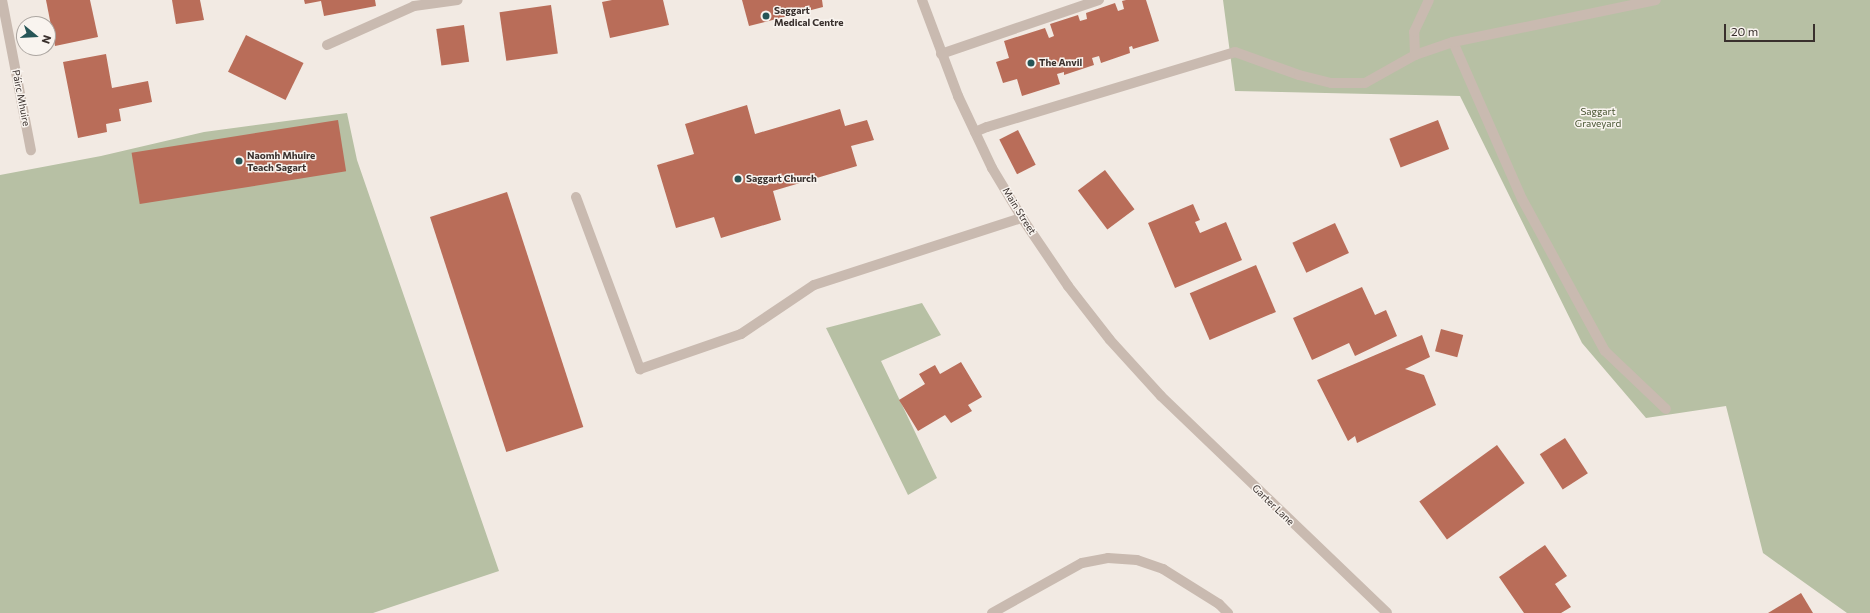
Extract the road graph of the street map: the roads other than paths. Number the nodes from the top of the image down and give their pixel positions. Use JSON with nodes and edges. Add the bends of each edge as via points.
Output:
{"nodes":[{"id":1,"x":2,"y":0,"type":"edge"},
{"id":2,"x":458,"y":0,"type":"edge"},
{"id":3,"x":922,"y":0,"type":"edge"},
{"id":4,"x":1099,"y":0,"type":"edge"},
{"id":5,"x":1429,"y":0,"type":"edge"},
{"id":6,"x":1656,"y":0,"type":"edge"},
{"id":7,"x":1453,"y":42,"type":"junction"},
{"id":8,"x":327,"y":45,"type":"dead end"},
{"id":9,"x":941,"y":54,"type":"junction"},
{"id":10,"x":1415,"y":55,"type":"junction"},
{"id":11,"x":975,"y":132,"type":"junction"},
{"id":12,"x":31,"y":150,"type":"dead end"},
{"id":13,"x":576,"y":196,"type":"dead end"},
{"id":14,"x":1022,"y":218,"type":"junction"},
{"id":15,"x":1161,"y":396,"type":"joint"},
{"id":16,"x":1666,"y":409,"type":"dead end"},
{"id":17,"x":992,"y":613,"type":"edge"},
{"id":18,"x":1228,"y":613,"type":"edge"},
{"id":19,"x":1387,"y":613,"type":"edge"}],
"edges":[{"from":1,"to":12,"type":"street","name":"Páirc Mhuire"},
{"from":2,"to":8,"type":"street","via":[[414,6]]},
{"from":3,"to":9,"type":"street","name":"Main Street"},
{"from":4,"to":9,"type":"street"},
{"from":5,"to":10,"type":"street","via":[[1414,32]]},
{"from":6,"to":7,"type":"street"},
{"from":7,"to":10,"type":"street"},
{"from":7,"to":16,"type":"street","via":[[1522,199],[1605,351]]},
{"from":9,"to":11,"type":"street","name":"Main Street"},
{"from":10,"to":11,"type":"street","via":[[1365,83],[1330,83],[1299,75],[1235,52]]},
{"from":11,"to":14,"type":"street","name":"Main Street","via":[[992,168]]},
{"from":13,"to":14,"type":"street","via":[[640,369],[741,334],[814,285]]},
{"from":14,"to":15,"type":"street","name":"Main Street","via":[[1091,317]]},
{"from":15,"to":19,"type":"street","name":"Garter Lane"},
{"from":17,"to":18,"type":"street","via":[[1082,563],[1108,558],[1137,560],[1163,569],[1219,604]]}]}
